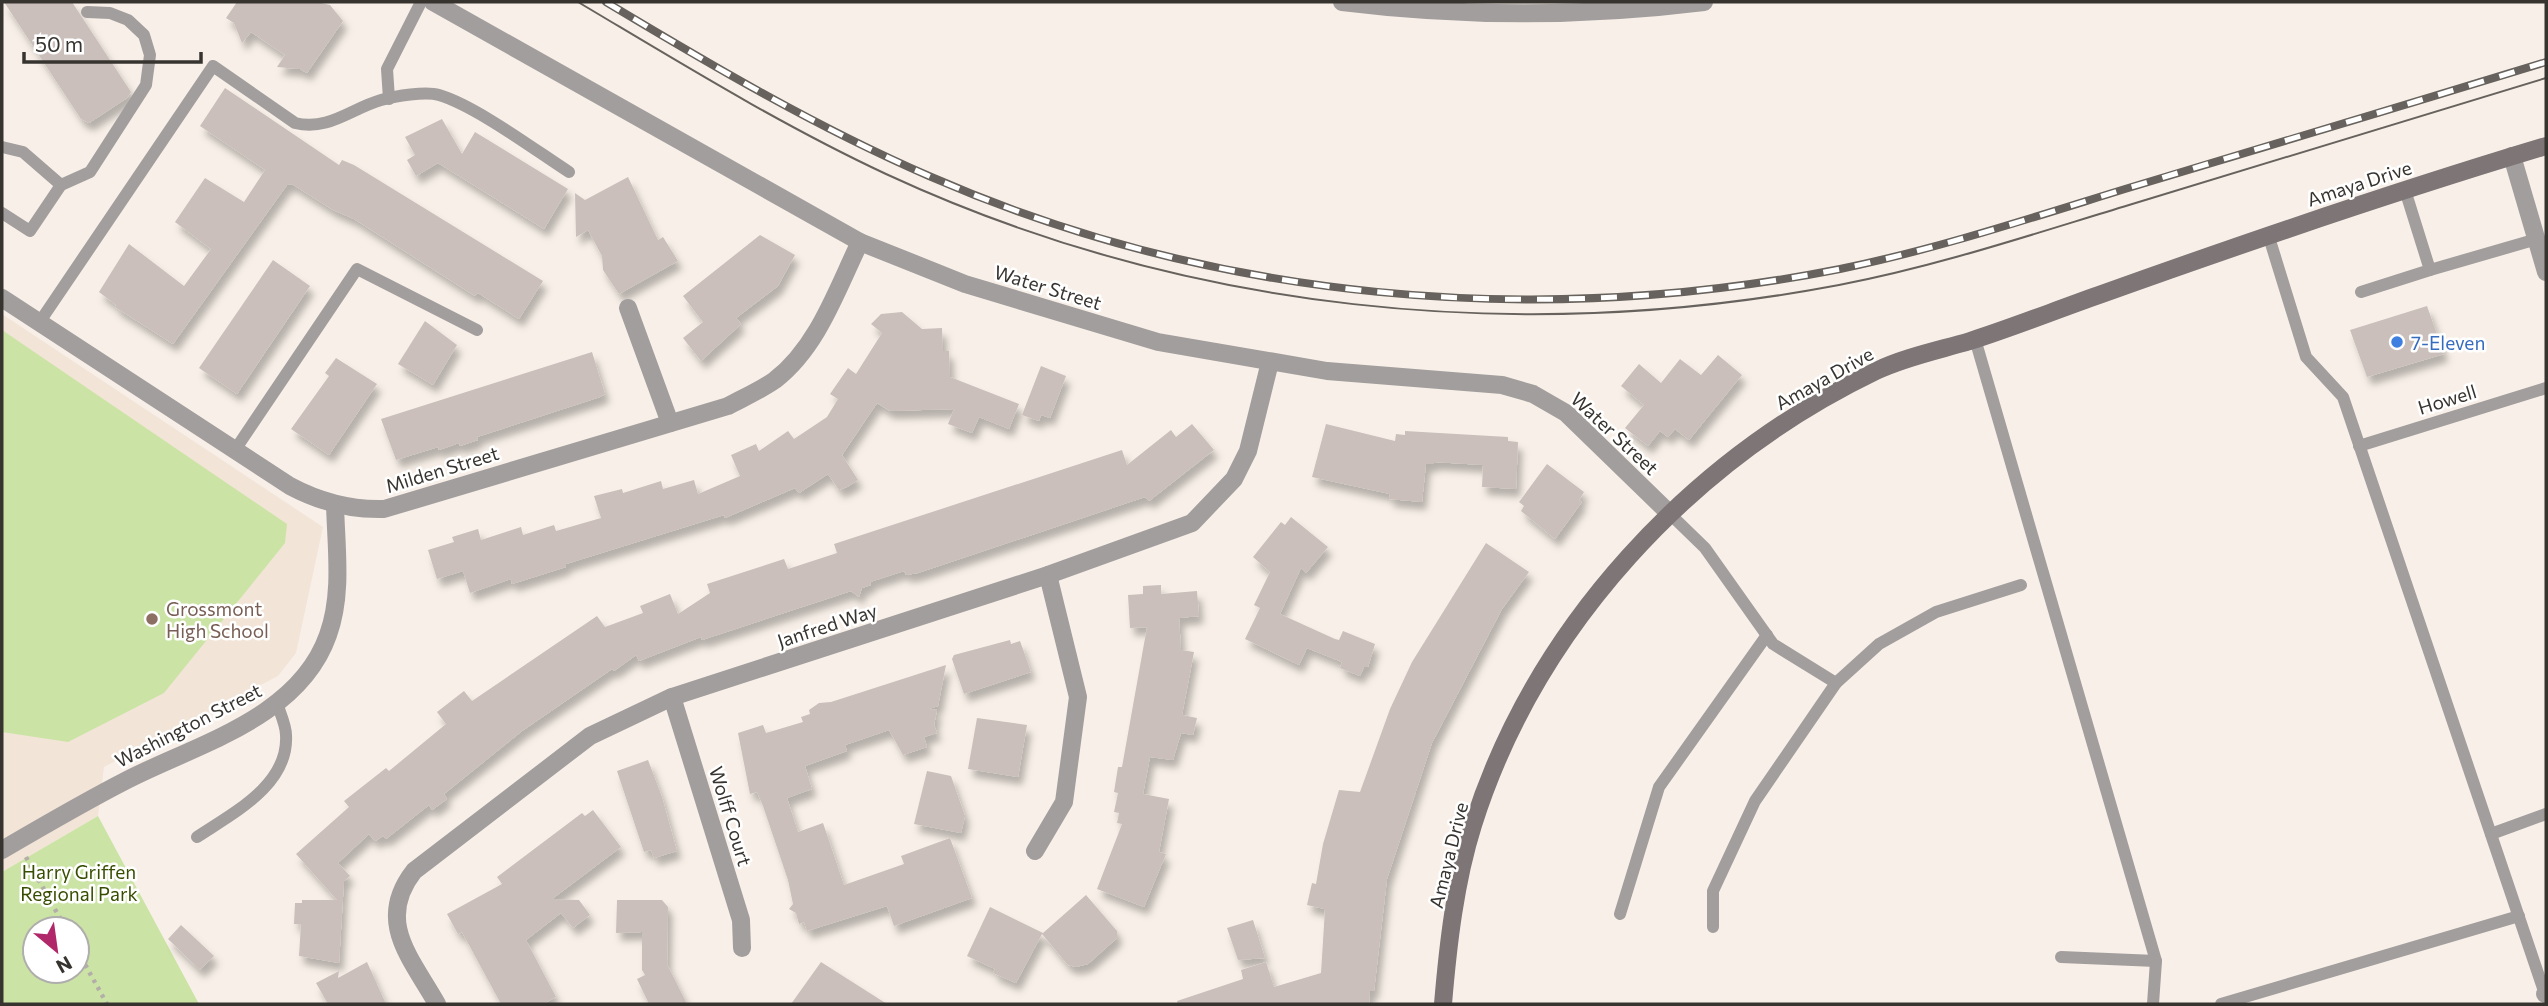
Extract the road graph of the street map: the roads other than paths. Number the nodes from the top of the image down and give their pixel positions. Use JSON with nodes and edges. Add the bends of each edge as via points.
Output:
{"nodes":[{"id":1,"x":421,"y":2,"type":"edge"},
{"id":2,"x":433,"y":2,"type":"edge"},
{"id":3,"x":1342,"y":2,"type":"edge"},
{"id":4,"x":1704,"y":2,"type":"edge"},
{"id":5,"x":87,"y":12,"type":"dead end"},
{"id":6,"x":389,"y":99,"type":"junction"},
{"id":7,"x":2546,"y":146,"type":"edge"},
{"id":8,"x":2,"y":147,"type":"edge"},
{"id":9,"x":2512,"y":156,"type":"junction"},
{"id":10,"x":569,"y":172,"type":"dead end"},
{"id":11,"x":61,"y":185,"type":"junction"},
{"id":12,"x":2405,"y":190,"type":"junction"},
{"id":13,"x":2,"y":213,"type":"edge"},
{"id":14,"x":2268,"y":234,"type":"junction"},
{"id":15,"x":2537,"y":239,"type":"junction"},
{"id":16,"x":860,"y":242,"type":"junction"},
{"id":17,"x":2430,"y":270,"type":"junction"},
{"id":18,"x":2546,"y":272,"type":"edge"},
{"id":19,"x":2361,"y":292,"type":"dead end"},
{"id":20,"x":2,"y":298,"type":"edge"},
{"id":21,"x":628,"y":308,"type":"dead end"},
{"id":22,"x":39,"y":323,"type":"junction"},
{"id":23,"x":477,"y":330,"type":"dead end"},
{"id":24,"x":1975,"y":339,"type":"junction"},
{"id":25,"x":1270,"y":362,"type":"junction"},
{"id":26,"x":2546,"y":388,"type":"edge"},
{"id":27,"x":670,"y":423,"type":"junction"},
{"id":28,"x":2359,"y":446,"type":"junction"},
{"id":29,"x":235,"y":450,"type":"junction"},
{"id":30,"x":335,"y":504,"type":"junction"},
{"id":31,"x":1670,"y":514,"type":"junction"},
{"id":32,"x":1048,"y":575,"type":"junction"},
{"id":33,"x":2021,"y":585,"type":"dead end"},
{"id":34,"x":1767,"y":635,"type":"junction"},
{"id":35,"x":1836,"y":683,"type":"junction"},
{"id":36,"x":672,"y":697,"type":"junction"},
{"id":37,"x":277,"y":703,"type":"junction"},
{"id":38,"x":2546,"y":814,"type":"edge"},
{"id":39,"x":2491,"y":834,"type":"junction"},
{"id":40,"x":197,"y":837,"type":"dead end"},
{"id":41,"x":10,"y":846,"type":"edge"},
{"id":42,"x":1035,"y":851,"type":"dead end"},
{"id":43,"x":1620,"y":914,"type":"dead end"},
{"id":44,"x":2519,"y":916,"type":"junction"},
{"id":45,"x":1713,"y":927,"type":"dead end"},
{"id":46,"x":742,"y":948,"type":"dead end"},
{"id":47,"x":2061,"y":957,"type":"dead end"},
{"id":48,"x":2156,"y":961,"type":"junction"},
{"id":49,"x":2546,"y":995,"type":"edge"},
{"id":50,"x":437,"y":1004,"type":"edge"},
{"id":51,"x":1443,"y":1004,"type":"edge"},
{"id":52,"x":2153,"y":1004,"type":"edge"},
{"id":53,"x":2221,"y":1004,"type":"edge"}],
"edges":[{"from":1,"to":6,"type":"lane","via":[[387,69]]},
{"from":2,"to":16,"type":"street","name":"Water Street"},
{"from":3,"to":4,"type":"street","via":[[1535,14],[1613,12]]},
{"from":5,"to":11,"type":"lane","via":[[119,16],[144,35],[150,55],[146,85],[90,172]]},
{"from":6,"to":10,"type":"lane","via":[[437,94]]},
{"from":6,"to":22,"type":"lane","via":[[334,121],[307,126],[295,123],[213,66]]},
{"from":7,"to":9,"type":"main road","name":"Amaya Drive"},
{"from":8,"to":11,"type":"lane","via":[[23,152]]},
{"from":9,"to":12,"type":"main road","name":"Amaya Drive"},
{"from":9,"to":15,"type":"street"},
{"from":11,"to":13,"type":"lane","via":[[30,231]]},
{"from":12,"to":14,"type":"main road","name":"Amaya Drive"},
{"from":12,"to":17,"type":"lane"},
{"from":14,"to":24,"type":"main road","name":"Amaya Drive"},
{"from":14,"to":28,"type":"lane","via":[[2306,357],[2343,397]]},
{"from":15,"to":17,"type":"lane"},
{"from":15,"to":18,"type":"street"},
{"from":16,"to":25,"type":"street","name":"Water Street","via":[[965,284],[1158,342]]},
{"from":16,"to":27,"type":"street","name":"Milden Street","via":[[800,356],[728,406]]},
{"from":17,"to":19,"type":"lane"},
{"from":20,"to":22,"type":"street","name":"Milden Street"},
{"from":21,"to":27,"type":"street"},
{"from":22,"to":29,"type":"street","name":"Milden Street"},
{"from":23,"to":29,"type":"lane","via":[[357,269]]},
{"from":24,"to":31,"type":"main road","name":"Amaya Drive","via":[[1881,368],[1835,392],[1748,447]]},
{"from":24,"to":48,"type":"lane"},
{"from":25,"to":31,"type":"street","name":"Water Street","via":[[1502,385],[1533,394],[1566,413]]},
{"from":25,"to":32,"type":"street","name":"Janfred Way","via":[[1248,451],[1234,479],[1192,523]]},
{"from":26,"to":28,"type":"lane","name":"Howell"},
{"from":27,"to":30,"type":"street","name":"Milden Street","via":[[384,509]]},
{"from":28,"to":39,"type":"lane"},
{"from":29,"to":30,"type":"street","name":"Milden Street","via":[[315,499]]},
{"from":30,"to":37,"type":"street","name":"Washington Street","via":[[333,618],[313,665]]},
{"from":31,"to":34,"type":"lane","via":[[1705,548]]},
{"from":31,"to":51,"type":"main road","name":"Amaya Drive","via":[[1633,552],[1567,636],[1513,728],[1473,827],[1448,946]]},
{"from":32,"to":36,"type":"street","name":"Janfred Way"},
{"from":32,"to":42,"type":"street","via":[[1078,697],[1064,802]]},
{"from":33,"to":35,"type":"lane","via":[[1936,612],[1879,644]]},
{"from":34,"to":35,"type":"lane","via":[[1773,644]]},
{"from":34,"to":43,"type":"lane","via":[[1659,787]]},
{"from":35,"to":45,"type":"lane","via":[[1755,801],[1713,891]]},
{"from":36,"to":46,"type":"street","name":"Wolff Court","via":[[741,920]]},
{"from":36,"to":50,"type":"street","name":"Janfred Way","via":[[590,736],[414,871],[401,888],[396,925]]},
{"from":37,"to":40,"type":"lane","via":[[286,733],[285,757],[253,799]]},
{"from":37,"to":41,"type":"street","name":"Washington Street"},
{"from":38,"to":39,"type":"lane"},
{"from":39,"to":44,"type":"lane"},
{"from":44,"to":49,"type":"lane"},
{"from":44,"to":53,"type":"lane"},
{"from":47,"to":48,"type":"lane"},
{"from":48,"to":52,"type":"lane"}]}
